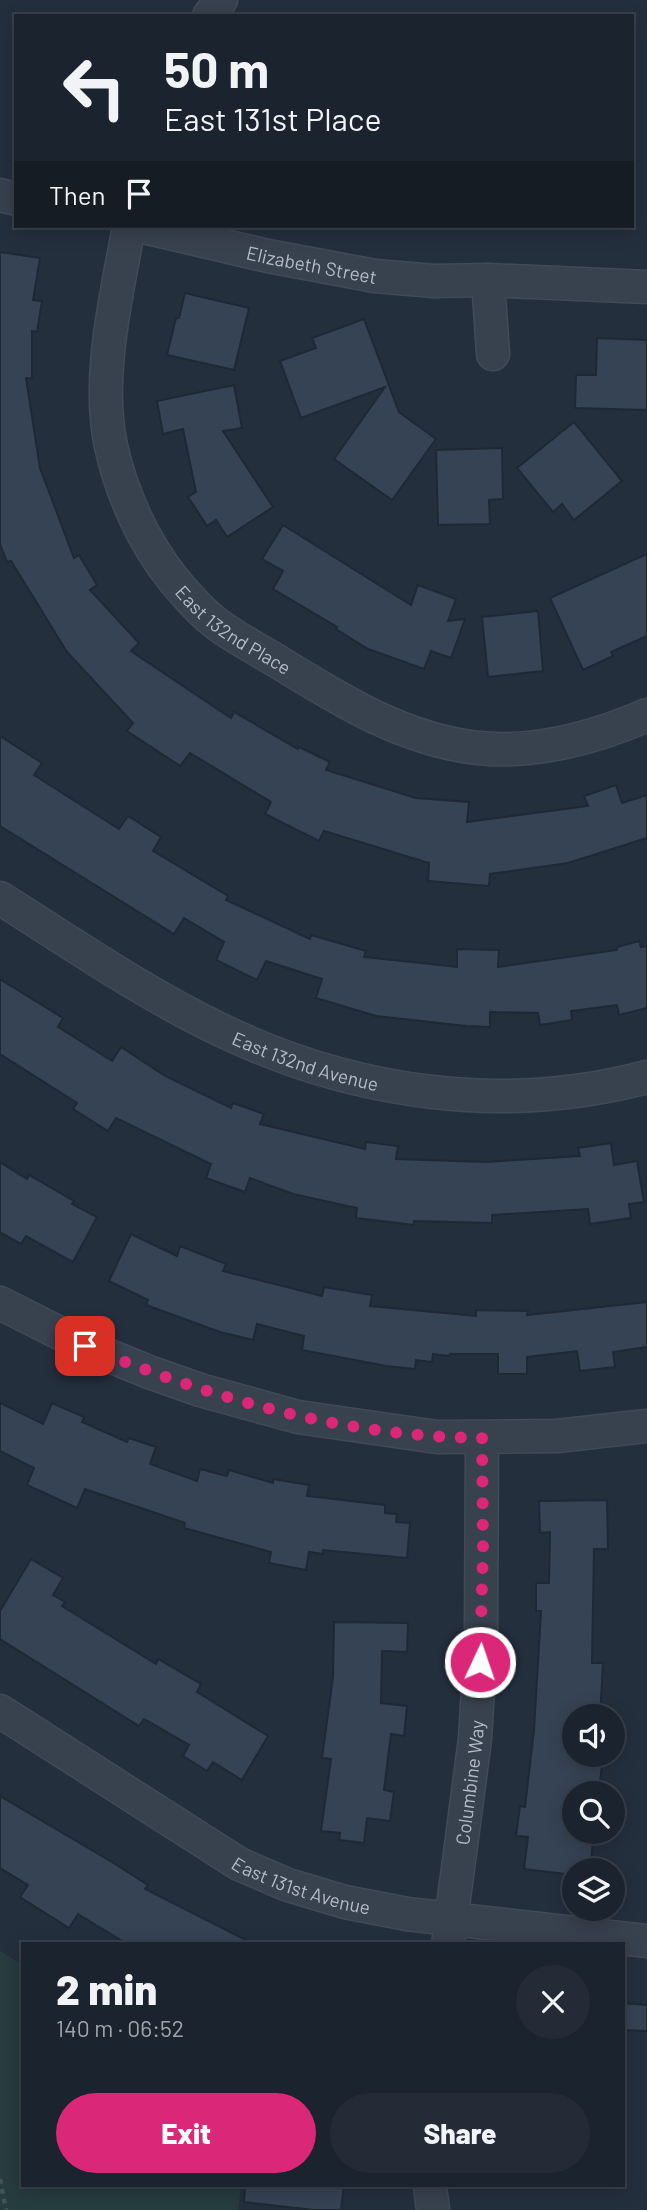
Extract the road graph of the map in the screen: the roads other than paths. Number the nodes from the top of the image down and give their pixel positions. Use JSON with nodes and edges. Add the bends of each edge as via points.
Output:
{"nodes":[{"id":1,"x":129,"y":228,"type":"edge"},
{"id":2,"x":148,"y":228,"type":"edge"},
{"id":3,"x":488,"y":280,"type":"junction"},
{"id":4,"x":647,"y":287,"type":"edge"},
{"id":5,"x":493,"y":354,"type":"dead end"},
{"id":6,"x":647,"y":715,"type":"edge"},
{"id":7,"x":0,"y":898,"type":"edge"},
{"id":8,"x":647,"y":1077,"type":"edge"},
{"id":9,"x":0,"y":1303,"type":"edge"},
{"id":10,"x":647,"y":1426,"type":"edge"},
{"id":11,"x":482,"y":1438,"type":"junction"},
{"id":12,"x":0,"y":1711,"type":"edge"},
{"id":13,"x":449,"y":1931,"type":"edge"},
{"id":14,"x":647,"y":1941,"type":"edge"},
{"id":15,"x":430,"y":2187,"type":"edge"},
{"id":16,"x":433,"y":2210,"type":"edge"}],
"edges":[{"from":1,"to":6,"type":"street","name":"East 132nd Place","via":[[107,373],[111,447],[127,498],[157,557],[217,624],[369,715],[444,743],[500,749],[545,747]]},
{"from":2,"to":3,"type":"street","name":"Elizabeth Street","via":[[338,270],[434,281]]},
{"from":3,"to":4,"type":"street","name":"Elizabeth Street"},
{"from":3,"to":5,"type":"street"},
{"from":7,"to":8,"type":"street","name":"East 132nd Avenue","via":[[162,999],[224,1032],[348,1078],[393,1088],[489,1096],[586,1089]]},
{"from":9,"to":11,"type":"street","via":[[85,1346],[200,1390],[298,1417],[437,1437]]},
{"from":10,"to":11,"type":"street"},
{"from":11,"to":13,"type":"street","name":"Columbine Way","via":[[481,1636],[475,1739]]},
{"from":12,"to":13,"type":"street","name":"East 131st Avenue","via":[[239,1864],[288,1885]]},
{"from":13,"to":14,"type":"street","name":"East 131st Avenue"},
{"from":15,"to":16,"type":"street"}]}
